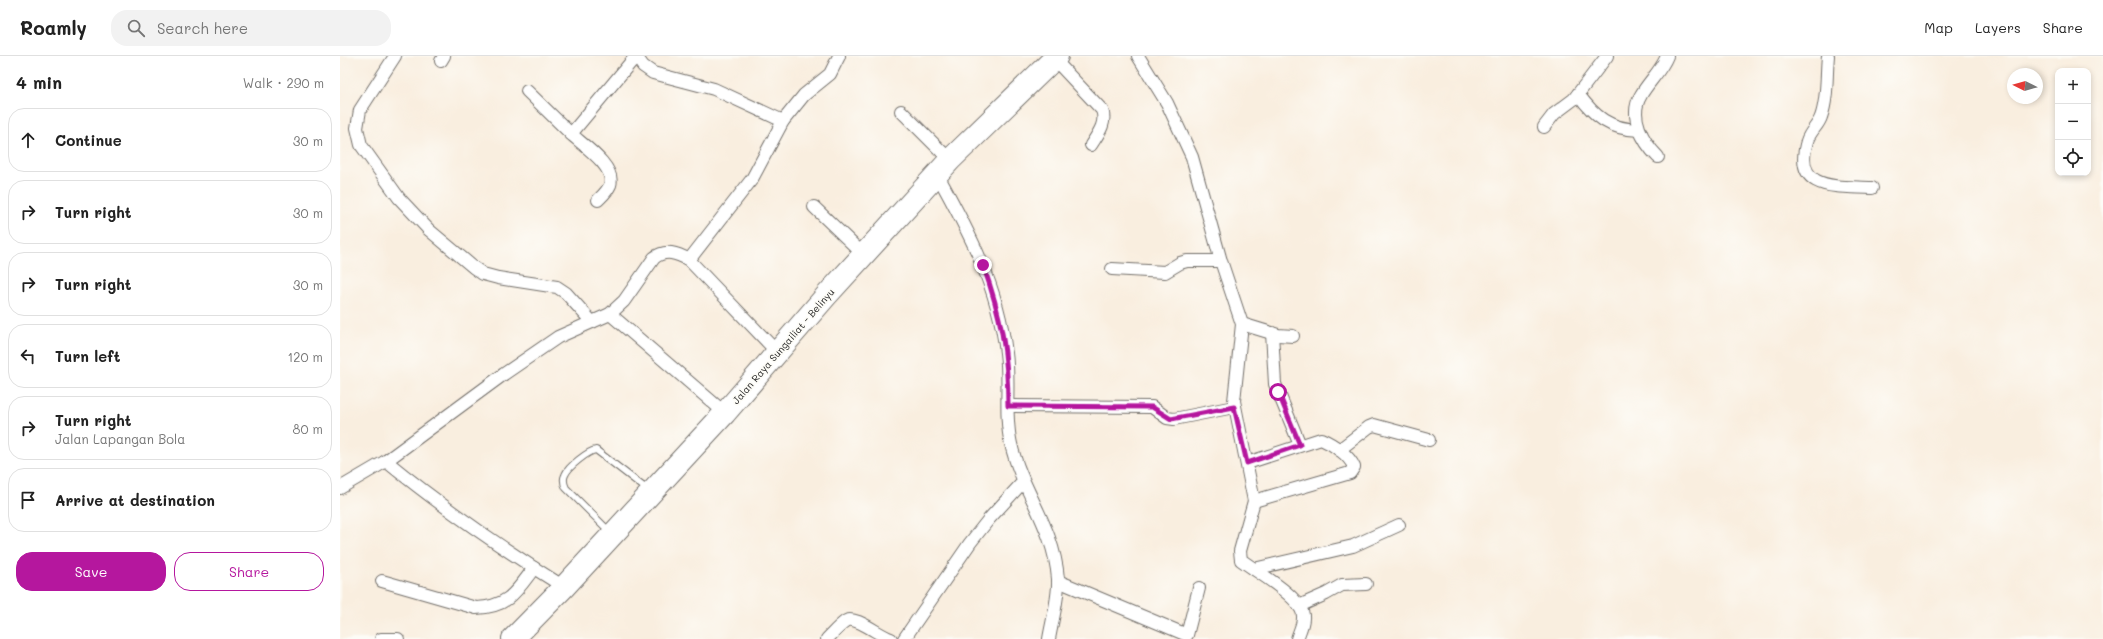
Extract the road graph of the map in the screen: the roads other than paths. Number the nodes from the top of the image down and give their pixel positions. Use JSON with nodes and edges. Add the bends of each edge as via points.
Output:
{"nodes":[{"id":1,"x":395,"y":56,"type":"edge"},
{"id":2,"x":636,"y":56,"type":"edge"},
{"id":3,"x":839,"y":56,"type":"edge"},
{"id":4,"x":1138,"y":56,"type":"edge"},
{"id":5,"x":1607,"y":56,"type":"edge"},
{"id":6,"x":1667,"y":56,"type":"edge"},
{"id":7,"x":1828,"y":56,"type":"edge"},
{"id":8,"x":1055,"y":58,"type":"edge"},
{"id":9,"x":526,"y":90,"type":"dead end"},
{"id":10,"x":1578,"y":94,"type":"junction"},
{"id":11,"x":901,"y":111,"type":"dead end"},
{"id":12,"x":782,"y":121,"type":"junction"},
{"id":13,"x":1544,"y":127,"type":"dead end"},
{"id":14,"x":1639,"y":130,"type":"junction"},
{"id":15,"x":571,"y":134,"type":"junction"},
{"id":16,"x":1091,"y":145,"type":"dead end"},
{"id":17,"x":1658,"y":157,"type":"dead end"},
{"id":18,"x":944,"y":167,"type":"junction"},
{"id":19,"x":1872,"y":188,"type":"dead end"},
{"id":20,"x":598,"y":200,"type":"dead end"},
{"id":21,"x":814,"y":207,"type":"dead end"},
{"id":22,"x":864,"y":255,"type":"junction"},
{"id":23,"x":689,"y":260,"type":"junction"},
{"id":24,"x":1221,"y":261,"type":"junction"},
{"id":25,"x":1112,"y":269,"type":"dead end"},
{"id":26,"x":610,"y":314,"type":"junction"},
{"id":27,"x":592,"y":322,"type":"junction"},
{"id":28,"x":1242,"y":324,"type":"junction"},
{"id":29,"x":1272,"y":334,"type":"junction"},
{"id":30,"x":1293,"y":336,"type":"dead end"},
{"id":31,"x":778,"y":352,"type":"junction"},
{"id":32,"x":1008,"y":406,"type":"junction"},
{"id":33,"x":1234,"y":407,"type":"junction"},
{"id":34,"x":725,"y":413,"type":"junction"},
{"id":35,"x":1429,"y":440,"type":"dead end"},
{"id":36,"x":1300,"y":445,"type":"junction"},
{"id":37,"x":1339,"y":450,"type":"junction"},
{"id":38,"x":386,"y":461,"type":"junction"},
{"id":39,"x":1247,"y":463,"type":"junction"},
{"id":40,"x":1024,"y":482,"type":"junction"},
{"id":41,"x":340,"y":488,"type":"edge"},
{"id":42,"x":650,"y":493,"type":"junction"},
{"id":43,"x":1254,"y":502,"type":"junction"},
{"id":44,"x":1399,"y":525,"type":"dead end"},
{"id":45,"x":612,"y":535,"type":"junction"},
{"id":46,"x":534,"y":568,"type":"junction"},
{"id":47,"x":1254,"y":568,"type":"junction"},
{"id":48,"x":382,"y":581,"type":"dead end"},
{"id":49,"x":1058,"y":581,"type":"junction"},
{"id":50,"x":1366,"y":584,"type":"dead end"},
{"id":51,"x":564,"y":587,"type":"junction"},
{"id":52,"x":1199,"y":588,"type":"dead end"},
{"id":53,"x":1299,"y":606,"type":"junction"},
{"id":54,"x":1187,"y":637,"type":"edge"},
{"id":55,"x":381,"y":639,"type":"edge"},
{"id":56,"x":398,"y":639,"type":"edge"},
{"id":57,"x":514,"y":639,"type":"edge"},
{"id":58,"x":828,"y":639,"type":"edge"},
{"id":59,"x":891,"y":639,"type":"edge"},
{"id":60,"x":905,"y":639,"type":"edge"},
{"id":61,"x":1049,"y":639,"type":"edge"},
{"id":62,"x":1297,"y":639,"type":"edge"}],
"edges":[{"from":1,"to":27,"type":"street","via":[[360,110],[357,128],[364,149],[399,198],[429,230],[483,274],[557,287],[566,293]]},
{"from":2,"to":12,"type":"street","via":[[643,66],[653,73],[714,89]]},
{"from":2,"to":15,"type":"street"},
{"from":3,"to":12,"type":"street","via":[[830,74],[801,98]]},
{"from":4,"to":24,"type":"street","via":[[1167,103],[1192,156]]},
{"from":5,"to":10,"type":"street"},
{"from":6,"to":14,"type":"street","via":[[1660,71],[1638,101],[1636,113]]},
{"from":7,"to":19,"type":"street","via":[[1824,103],[1820,120],[1806,143],[1806,169],[1818,183]]},
{"from":8,"to":16,"type":"street","via":[[1102,110],[1103,124]]},
{"from":8,"to":18,"type":"highway","name":"Jalan Raya Sungailiat - Belinyu"},
{"from":9,"to":15,"type":"street"},
{"from":10,"to":13,"type":"street","via":[[1554,114]]},
{"from":10,"to":14,"type":"street","via":[[1597,116],[1622,128]]},
{"from":11,"to":18,"type":"street"},
{"from":12,"to":23,"type":"street","via":[[752,179]]},
{"from":14,"to":17,"type":"street","via":[[1644,141]]},
{"from":15,"to":20,"type":"street","via":[[610,174],[610,186]]},
{"from":18,"to":22,"type":"highway","name":"Jalan Raya Sungailiat - Belinyu"},
{"from":18,"to":32,"type":"street","via":[[999,313],[1006,352]]},
{"from":21,"to":22,"type":"street"},
{"from":22,"to":31,"type":"highway","name":"Jalan Raya Sungailiat - Belinyu"},
{"from":23,"to":26,"type":"street","via":[[674,253],[658,255],[649,263],[624,300]]},
{"from":23,"to":31,"type":"street"},
{"from":24,"to":25,"type":"street","via":[[1187,261],[1165,272]]},
{"from":24,"to":28,"type":"street"},
{"from":26,"to":27,"type":"street"},
{"from":26,"to":34,"type":"street"},
{"from":27,"to":38,"type":"street","via":[[558,337]]},
{"from":28,"to":29,"type":"street"},
{"from":28,"to":33,"type":"street"},
{"from":29,"to":30,"type":"street"},
{"from":29,"to":36,"type":"street","via":[[1276,384]]},
{"from":31,"to":34,"type":"highway","name":"Jalan Raya Sungailiat - Belinyu"},
{"from":32,"to":33,"type":"street","via":[[1152,407],[1171,419]]},
{"from":32,"to":40,"type":"street","via":[[1009,434]]},
{"from":33,"to":39,"type":"street"},
{"from":34,"to":42,"type":"highway","name":"Jalan Raya Sungailiat - Belinyu"},
{"from":35,"to":37,"type":"street","via":[[1374,425]]},
{"from":36,"to":37,"type":"street","via":[[1321,439]]},
{"from":36,"to":39,"type":"street"},
{"from":37,"to":43,"type":"street","via":[[1352,463],[1352,471]]},
{"from":38,"to":41,"type":"street"},
{"from":38,"to":46,"type":"street","via":[[425,493]]},
{"from":39,"to":43,"type":"street"},
{"from":40,"to":49,"type":"street","via":[[1030,490],[1050,539]]},
{"from":40,"to":60,"type":"street","via":[[970,543]]},
{"from":42,"to":45,"type":"highway","name":"Jalan Raya Sungailiat - Belinyu"},
{"from":42,"to":45,"type":"lane","via":[[596,450],[588,452],[566,474],[566,488]]},
{"from":43,"to":47,"type":"street","via":[[1240,556],[1241,560]]},
{"from":44,"to":47,"type":"street","via":[[1353,546]]},
{"from":45,"to":51,"type":"highway","name":"Jalan Raya Sungailiat - Belinyu"},
{"from":46,"to":48,"type":"street","via":[[516,593],[504,602],[489,608],[476,608]]},
{"from":46,"to":51,"type":"street"},
{"from":47,"to":53,"type":"street"},
{"from":49,"to":54,"type":"street"},
{"from":49,"to":61,"type":"street"},
{"from":50,"to":53,"type":"street","via":[[1342,585]]},
{"from":51,"to":57,"type":"highway","name":"Jalan Raya Sungailiat - Belinyu"},
{"from":52,"to":54,"type":"street"},
{"from":53,"to":62,"type":"street","via":[[1303,618]]},
{"from":55,"to":56,"type":"street"},
{"from":58,"to":59,"type":"street","via":[[850,620]]}]}
